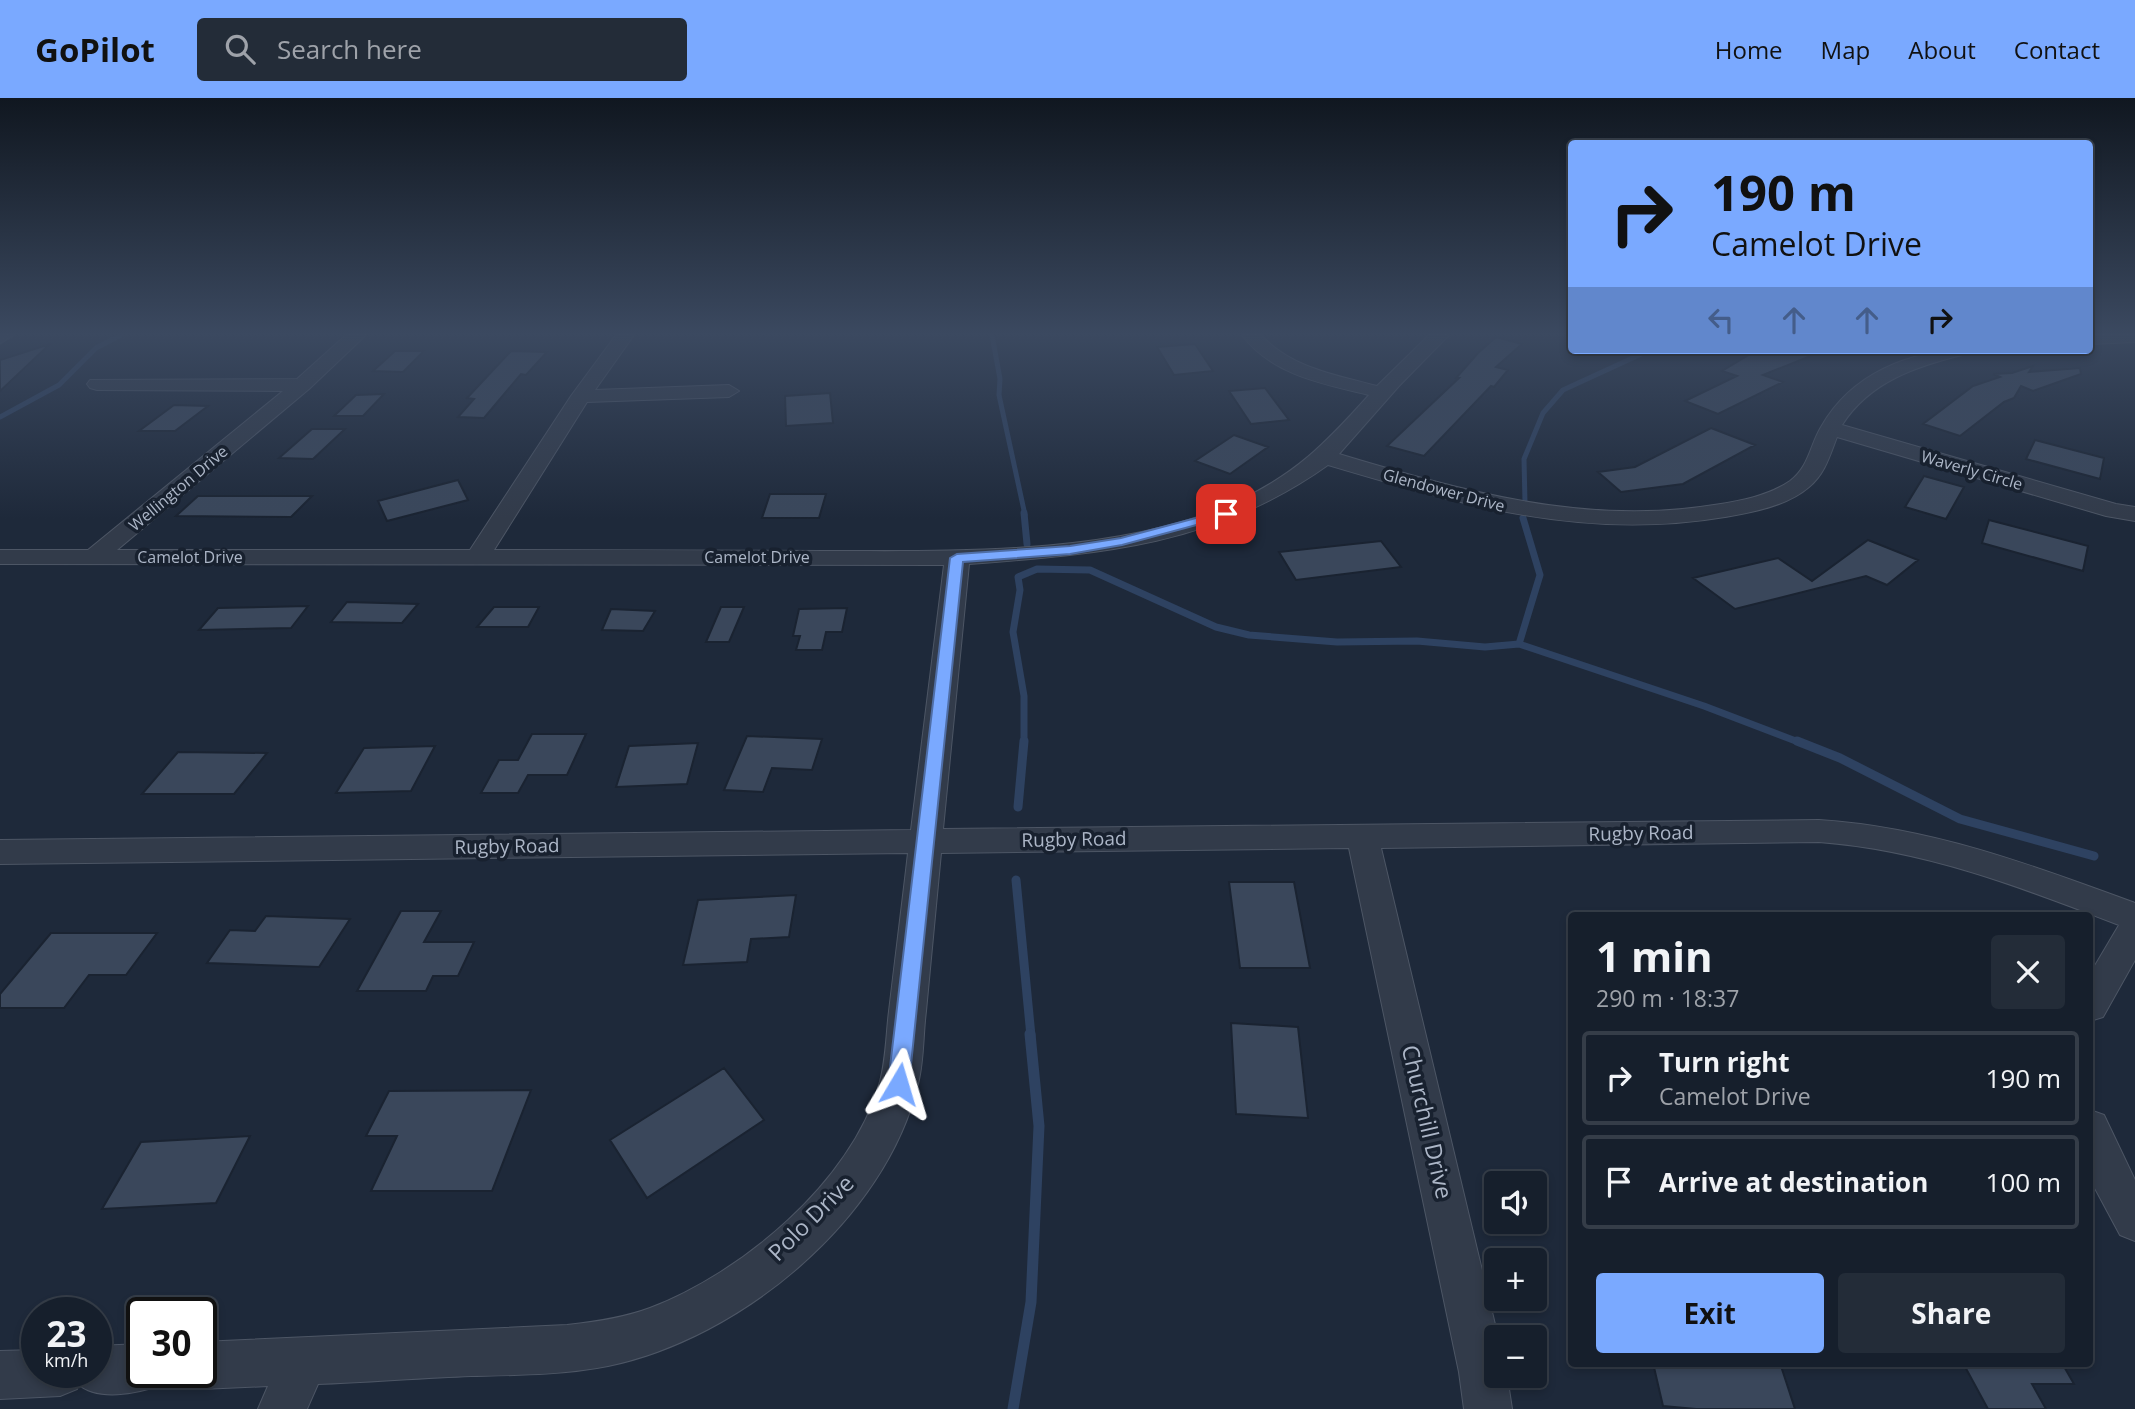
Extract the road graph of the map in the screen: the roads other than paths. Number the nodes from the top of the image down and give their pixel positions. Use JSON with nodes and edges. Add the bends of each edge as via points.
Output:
{"nodes":[{"id":1,"x":287,"y":396,"type":"edge"},
{"id":2,"x":580,"y":396,"type":"edge"},
{"id":3,"x":1379,"y":396,"type":"edge"},
{"id":4,"x":1857,"y":396,"type":"edge"},
{"id":5,"x":1830,"y":428,"type":"junction"},
{"id":6,"x":1325,"y":457,"type":"junction"},
{"id":7,"x":2124,"y":513,"type":"edge"},
{"id":8,"x":478,"y":556,"type":"junction"},
{"id":9,"x":94,"y":557,"type":"junction"},
{"id":10,"x":0,"y":558,"type":"edge"},
{"id":11,"x":957,"y":558,"type":"junction"},
{"id":12,"x":1362,"y":836,"type":"junction"},
{"id":13,"x":927,"y":841,"type":"junction"},
{"id":14,"x":0,"y":852,"type":"edge"},
{"id":15,"x":2135,"y":917,"type":"edge"},
{"id":16,"x":2135,"y":928,"type":"edge"},
{"id":17,"x":2093,"y":1001,"type":"edge"},
{"id":18,"x":2093,"y":1136,"type":"edge"},
{"id":19,"x":2135,"y":1220,"type":"edge"},
{"id":20,"x":304,"y":1361,"type":"junction"},
{"id":21,"x":217,"y":1365,"type":"edge"},
{"id":22,"x":21,"y":1374,"type":"edge"},
{"id":23,"x":0,"y":1375,"type":"edge"},
{"id":24,"x":282,"y":1409,"type":"edge"},
{"id":25,"x":1488,"y":1409,"type":"edge"}],
"edges":[{"from":1,"to":9,"type":"street","name":"Wellington Drive"},
{"from":2,"to":8,"type":"street"},
{"from":3,"to":6,"type":"street","name":"Camelot Drive"},
{"from":4,"to":5,"type":"street","name":"Glendower Drive"},
{"from":5,"to":6,"type":"street","name":"Glendower Drive","via":[[1814,469],[1778,496],[1706,515],[1659,519],[1604,519],[1474,501]]},
{"from":5,"to":7,"type":"street","name":"Waverly Circle"},
{"from":6,"to":11,"type":"street","name":"Camelot Drive","via":[[1300,477],[1244,508],[1166,532],[1070,550]]},
{"from":8,"to":9,"type":"street","name":"Camelot Drive"},
{"from":8,"to":11,"type":"street","name":"Camelot Drive"},
{"from":9,"to":10,"type":"street","name":"Camelot Drive"},
{"from":11,"to":13,"type":"street","name":"Polo Drive"},
{"from":12,"to":13,"type":"street","name":"Rugby Road"},
{"from":12,"to":15,"type":"street","name":"Rugby Road","via":[[1862,834],[1952,853]]},
{"from":12,"to":25,"type":"street","name":"Churchill Drive"},
{"from":13,"to":14,"type":"street","name":"Rugby Road"},
{"from":13,"to":20,"type":"street","name":"Polo Drive","via":[[899,1084],[879,1136],[852,1181],[810,1226],[756,1272],[686,1317],[625,1339],[559,1349]]},
{"from":16,"to":17,"type":"street"},
{"from":18,"to":19,"type":"street"},
{"from":20,"to":21,"type":"street","name":"Polo Drive"},
{"from":20,"to":24,"type":"street"},
{"from":22,"to":23,"type":"street"}]}
